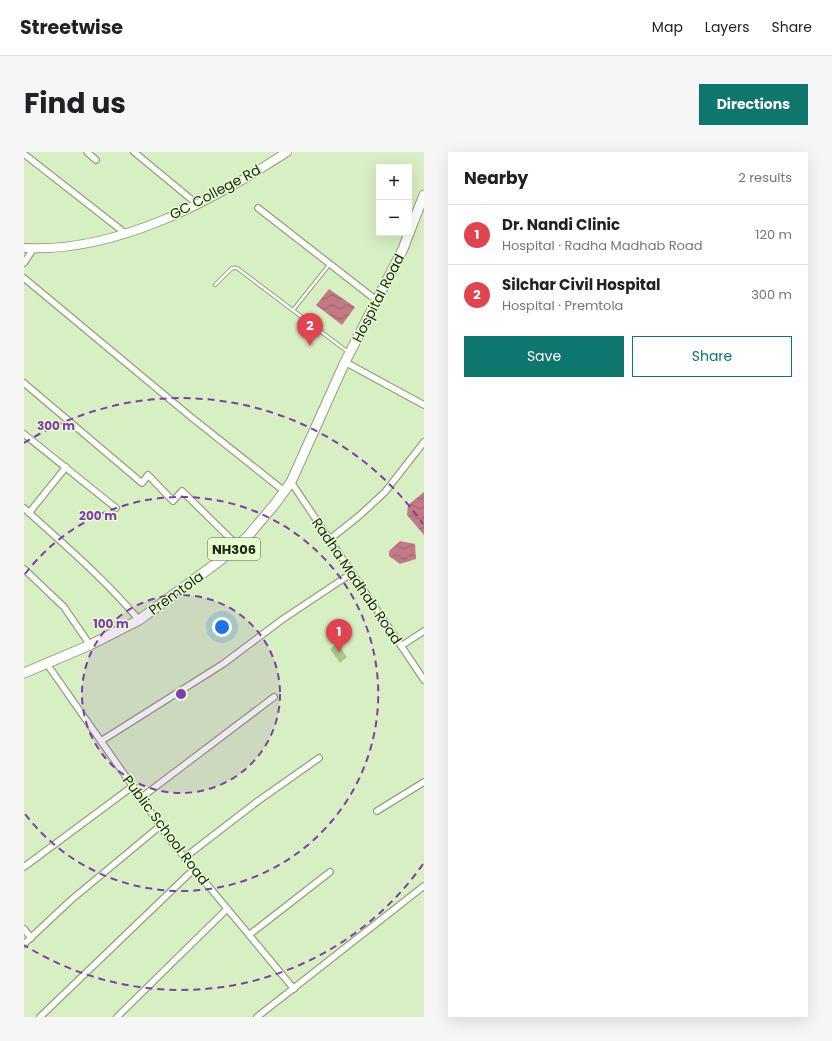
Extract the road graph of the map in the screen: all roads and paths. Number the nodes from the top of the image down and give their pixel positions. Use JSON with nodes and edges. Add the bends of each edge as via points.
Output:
{"nodes":[{"id":1,"x":87,"y":152,"type":"edge"},
{"id":2,"x":134,"y":152,"type":"edge"},
{"id":3,"x":287,"y":152,"type":"edge"},
{"id":4,"x":24,"y":154,"type":"edge"},
{"id":5,"x":96,"y":160,"type":"dead end"},
{"id":6,"x":424,"y":195,"type":"edge"},
{"id":7,"x":197,"y":204,"type":"junction"},
{"id":8,"x":258,"y":208,"type":"dead end"},
{"id":9,"x":412,"y":225,"type":"edge"},
{"id":10,"x":124,"y":233,"type":"junction"},
{"id":11,"x":408,"y":236,"type":"edge"},
{"id":12,"x":24,"y":248,"type":"edge"},
{"id":13,"x":34,"y":248,"type":"junction"},
{"id":14,"x":24,"y":263,"type":"edge"},
{"id":15,"x":330,"y":264,"type":"junction"},
{"id":16,"x":24,"y":278,"type":"edge"},
{"id":17,"x":216,"y":285,"type":"dead end"},
{"id":18,"x":376,"y":300,"type":"junction"},
{"id":19,"x":293,"y":310,"type":"junction"},
{"id":20,"x":350,"y":353,"type":"junction"},
{"id":21,"x":345,"y":362,"type":"junction"},
{"id":22,"x":24,"y":383,"type":"edge"},
{"id":23,"x":424,"y":404,"type":"edge"},
{"id":24,"x":24,"y":434,"type":"edge"},
{"id":25,"x":424,"y":442,"type":"edge"},
{"id":26,"x":66,"y":467,"type":"junction"},
{"id":27,"x":291,"y":482,"type":"junction"},
{"id":28,"x":284,"y":491,"type":"junction"},
{"id":29,"x":24,"y":508,"type":"edge"},
{"id":30,"x":116,"y":508,"type":"dead end"},
{"id":31,"x":29,"y":513,"type":"junction"},
{"id":32,"x":330,"y":539,"type":"junction"},
{"id":33,"x":238,"y":546,"type":"junction"},
{"id":34,"x":24,"y":569,"type":"edge"},
{"id":35,"x":352,"y":573,"type":"junction"},
{"id":36,"x":139,"y":620,"type":"junction"},
{"id":37,"x":424,"y":631,"type":"edge"},
{"id":38,"x":90,"y":645,"type":"junction"},
{"id":39,"x":401,"y":646,"type":"junction"},
{"id":40,"x":47,"y":664,"type":"junction"},
{"id":41,"x":24,"y":673,"type":"edge"},
{"id":42,"x":424,"y":680,"type":"edge"},
{"id":43,"x":274,"y":697,"type":"dead end"},
{"id":44,"x":101,"y":741,"type":"junction"},
{"id":45,"x":319,"y":758,"type":"dead end"},
{"id":46,"x":424,"y":782,"type":"edge"},
{"id":47,"x":133,"y":786,"type":"junction"},
{"id":48,"x":142,"y":797,"type":"junction"},
{"id":49,"x":377,"y":811,"type":"dead end"},
{"id":50,"x":160,"y":826,"type":"junction"},
{"id":51,"x":184,"y":858,"type":"junction"},
{"id":52,"x":24,"y":867,"type":"edge"},
{"id":53,"x":193,"y":870,"type":"junction"},
{"id":54,"x":330,"y":872,"type":"dead end"},
{"id":55,"x":424,"y":886,"type":"edge"},
{"id":56,"x":227,"y":909,"type":"junction"},
{"id":57,"x":24,"y":929,"type":"edge"},
{"id":58,"x":249,"y":935,"type":"junction"},
{"id":59,"x":31,"y":938,"type":"junction"},
{"id":60,"x":24,"y":944,"type":"edge"},
{"id":61,"x":294,"y":989,"type":"junction"},
{"id":62,"x":40,"y":1017,"type":"edge"},
{"id":63,"x":118,"y":1017,"type":"edge"},
{"id":64,"x":257,"y":1017,"type":"edge"}],
"edges":[{"from":1,"to":5,"type":"street"},
{"from":2,"to":7,"type":"street"},
{"from":3,"to":7,"type":"main road","name":"GC College Rd"},
{"from":4,"to":10,"type":"street"},
{"from":6,"to":9,"type":"highway","name":"Hospital Road","number":"NH306"},
{"from":7,"to":10,"type":"main road","name":"GC College Rd","via":[[180,213]]},
{"from":8,"to":15,"type":"street"},
{"from":10,"to":13,"type":"main road","name":"GC College Rd","via":[[88,242]]},
{"from":11,"to":18,"type":"highway","name":"Hospital Road","number":"NH306"},
{"from":12,"to":13,"type":"main road","name":"GC College Rd"},
{"from":13,"to":14,"type":"street"},
{"from":15,"to":18,"type":"street"},
{"from":15,"to":19,"type":"lane"},
{"from":16,"to":28,"type":"street"},
{"from":17,"to":19,"type":"lane","via":[[232,268],[237,268]]},
{"from":18,"to":20,"type":"highway","name":"Hospital Road","number":"NH306"},
{"from":19,"to":20,"type":"lane"},
{"from":20,"to":21,"type":"highway","name":"Hospital Road","number":"NH306"},
{"from":21,"to":23,"type":"street"},
{"from":21,"to":27,"type":"highway","name":"Premtola","number":"NH306"},
{"from":22,"to":33,"type":"street","via":[[142,483],[148,475],[173,501],[182,491]]},
{"from":24,"to":26,"type":"street"},
{"from":25,"to":32,"type":"street","via":[[385,492]]},
{"from":26,"to":30,"type":"street"},
{"from":26,"to":31,"type":"street"},
{"from":27,"to":28,"type":"highway","name":"Premtola","number":"NH306"},
{"from":27,"to":32,"type":"street","name":"Radha Madhab Road"},
{"from":28,"to":33,"type":"highway","name":"Premtola","number":"NH306"},
{"from":29,"to":31,"type":"street"},
{"from":31,"to":36,"type":"street","via":[[123,601]]},
{"from":32,"to":35,"type":"street","name":"Radha Madhab Road"},
{"from":33,"to":36,"type":"highway","name":"Premtola","number":"NH306"},
{"from":34,"to":38,"type":"street","via":[[64,607]]},
{"from":35,"to":39,"type":"street","name":"Radha Madhab Road"},
{"from":35,"to":44,"type":"street","via":[[290,614],[217,669]]},
{"from":36,"to":38,"type":"highway","name":"Premtola","number":"NH306"},
{"from":37,"to":39,"type":"street"},
{"from":38,"to":40,"type":"highway","name":"Premtola","number":"NH306"},
{"from":39,"to":42,"type":"street","name":"Radha Madhab Road"},
{"from":40,"to":41,"type":"highway","number":"NH306"},
{"from":40,"to":44,"type":"street","name":"Public School Road"},
{"from":43,"to":48,"type":"street"},
{"from":44,"to":47,"type":"street","name":"Public School Road"},
{"from":45,"to":51,"type":"street"},
{"from":46,"to":49,"type":"street"},
{"from":47,"to":48,"type":"street","name":"Public School Road"},
{"from":47,"to":52,"type":"street"},
{"from":48,"to":50,"type":"street","name":"Public School Road"},
{"from":50,"to":51,"type":"street","name":"Public School Road"},
{"from":50,"to":59,"type":"street","via":[[71,900]]},
{"from":51,"to":53,"type":"street","name":"Public School Road"},
{"from":53,"to":56,"type":"street","name":"Public School Road"},
{"from":53,"to":62,"type":"street"},
{"from":54,"to":58,"type":"street"},
{"from":55,"to":61,"type":"street"},
{"from":56,"to":58,"type":"street","name":"Public School Road"},
{"from":56,"to":63,"type":"street"},
{"from":57,"to":59,"type":"street"},
{"from":58,"to":61,"type":"street","name":"Public School Road"},
{"from":59,"to":60,"type":"street"},
{"from":61,"to":64,"type":"street"}]}
